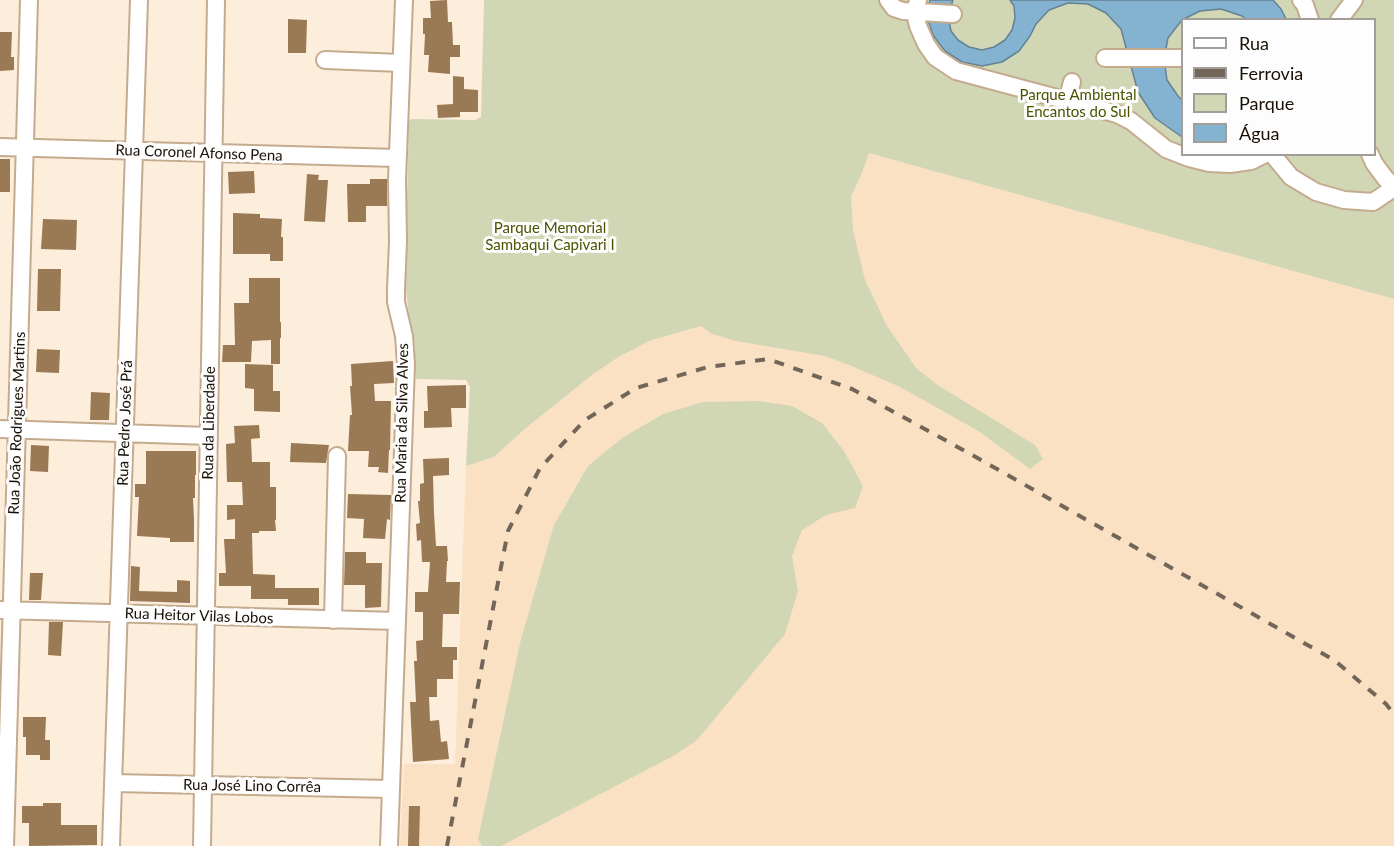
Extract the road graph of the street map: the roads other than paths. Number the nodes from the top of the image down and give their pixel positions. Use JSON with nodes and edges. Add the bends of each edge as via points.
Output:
{"nodes":[{"id":1,"x":29,"y":0,"type":"edge"},
{"id":2,"x":139,"y":0,"type":"edge"},
{"id":3,"x":216,"y":0,"type":"edge"},
{"id":4,"x":404,"y":0,"type":"edge"},
{"id":5,"x":888,"y":0,"type":"edge"},
{"id":6,"x":1301,"y":0,"type":"edge"},
{"id":7,"x":919,"y":8,"type":"edge"},
{"id":8,"x":953,"y":14,"type":"dead end"},
{"id":9,"x":1309,"y":18,"type":"edge"},
{"id":10,"x":1105,"y":57,"type":"dead end"},
{"id":11,"x":1181,"y":58,"type":"edge"},
{"id":12,"x":325,"y":60,"type":"dead end"},
{"id":13,"x":401,"y":63,"type":"junction"},
{"id":14,"x":1072,"y":82,"type":"dead end"},
{"id":15,"x":1067,"y":101,"type":"junction"},
{"id":16,"x":0,"y":147,"type":"edge"},
{"id":17,"x":25,"y":148,"type":"junction"},
{"id":18,"x":134,"y":151,"type":"junction"},
{"id":19,"x":214,"y":153,"type":"junction"},
{"id":20,"x":1181,"y":155,"type":"edge"},
{"id":21,"x":1184,"y":156,"type":"edge"},
{"id":22,"x":1260,"y":156,"type":"edge"},
{"id":23,"x":1274,"y":156,"type":"edge"},
{"id":24,"x":1371,"y":156,"type":"edge"},
{"id":25,"x":398,"y":158,"type":"junction"},
{"id":26,"x":1394,"y":188,"type":"edge"},
{"id":27,"x":0,"y":429,"type":"edge"},
{"id":28,"x":17,"y":430,"type":"junction"},
{"id":29,"x":125,"y":433,"type":"junction"},
{"id":30,"x":209,"y":436,"type":"junction"},
{"id":31,"x":337,"y":456,"type":"dead end"},
{"id":32,"x":6,"y":610,"type":"edge"},
{"id":33,"x":119,"y":613,"type":"junction"},
{"id":34,"x":206,"y":616,"type":"junction"},
{"id":35,"x":333,"y":620,"type":"junction"},
{"id":36,"x":397,"y":621,"type":"junction"},
{"id":37,"x":113,"y":783,"type":"junction"},
{"id":38,"x":203,"y":785,"type":"junction"},
{"id":39,"x":391,"y":789,"type":"junction"},
{"id":40,"x":5,"y":846,"type":"edge"},
{"id":41,"x":111,"y":846,"type":"edge"},
{"id":42,"x":202,"y":846,"type":"edge"},
{"id":43,"x":389,"y":846,"type":"edge"}],
"edges":[{"from":1,"to":17,"type":"street","name":"Rua João Rodrigues Martins"},
{"from":2,"to":18,"type":"street","name":"Rua Pedro José Prá"},
{"from":3,"to":19,"type":"street","name":"Rua da Liberdade"},
{"from":4,"to":13,"type":"street","name":"Rua Maria da Silva Alves"},
{"from":5,"to":7,"type":"street","via":[[903,11]]},
{"from":6,"to":9,"type":"street"},
{"from":7,"to":8,"type":"street"},
{"from":7,"to":15,"type":"street","via":[[918,26],[926,44],[935,57],[956,71]]},
{"from":10,"to":11,"type":"street"},
{"from":12,"to":13,"type":"street"},
{"from":13,"to":25,"type":"street","name":"Rua Maria da Silva Alves"},
{"from":14,"to":15,"type":"street"},
{"from":15,"to":20,"type":"street","via":[[1117,114],[1166,149]]},
{"from":16,"to":17,"type":"street","name":"Rua Coronel Afonso Pena"},
{"from":17,"to":18,"type":"street","name":"Rua Coronel Afonso Pena"},
{"from":17,"to":28,"type":"street","name":"Rua João Rodrigues Martins"},
{"from":18,"to":19,"type":"street","name":"Rua Coronel Afonso Pena"},
{"from":18,"to":29,"type":"street","name":"Rua Pedro José Prá"},
{"from":19,"to":25,"type":"street","name":"Rua Coronel Afonso Pena"},
{"from":19,"to":30,"type":"street","name":"Rua da Liberdade"},
{"from":21,"to":22,"type":"street","via":[[1230,164]]},
{"from":23,"to":26,"type":"street","via":[[1291,177],[1316,192],[1344,200],[1372,202]]},
{"from":24,"to":26,"type":"street"},
{"from":25,"to":36,"type":"street","name":"Rua Maria da Silva Alves","via":[[396,302],[406,364]]},
{"from":27,"to":28,"type":"street"},
{"from":28,"to":29,"type":"street"},
{"from":28,"to":32,"type":"street","name":"Rua João Rodrigues Martins"},
{"from":29,"to":30,"type":"street"},
{"from":29,"to":33,"type":"street","name":"Rua Pedro José Prá"},
{"from":30,"to":34,"type":"street","name":"Rua da Liberdade"},
{"from":31,"to":35,"type":"street"},
{"from":32,"to":33,"type":"street","name":"Rua Heitor Vilas Lobos"},
{"from":32,"to":40,"type":"street","name":"Rua João Rodrigues Martins"},
{"from":33,"to":34,"type":"street","name":"Rua Heitor Vilas Lobos"},
{"from":33,"to":37,"type":"street","name":"Rua Pedro José Prá"},
{"from":34,"to":35,"type":"street","name":"Rua Heitor Vilas Lobos"},
{"from":34,"to":38,"type":"street","name":"Rua da Liberdade"},
{"from":35,"to":36,"type":"street","name":"Rua Heitor Vilas Lobos"},
{"from":36,"to":39,"type":"street","name":"Rua Maria da Silva Alves"},
{"from":37,"to":38,"type":"street","name":"Rua José Lino Corrêa"},
{"from":37,"to":41,"type":"street","name":"Rua Pedro José Prá"},
{"from":38,"to":39,"type":"street","name":"Rua José Lino Corrêa"},
{"from":38,"to":42,"type":"street","name":"Rua da Liberdade"},
{"from":39,"to":43,"type":"street","name":"Rua Maria da Silva Alves"}]}
